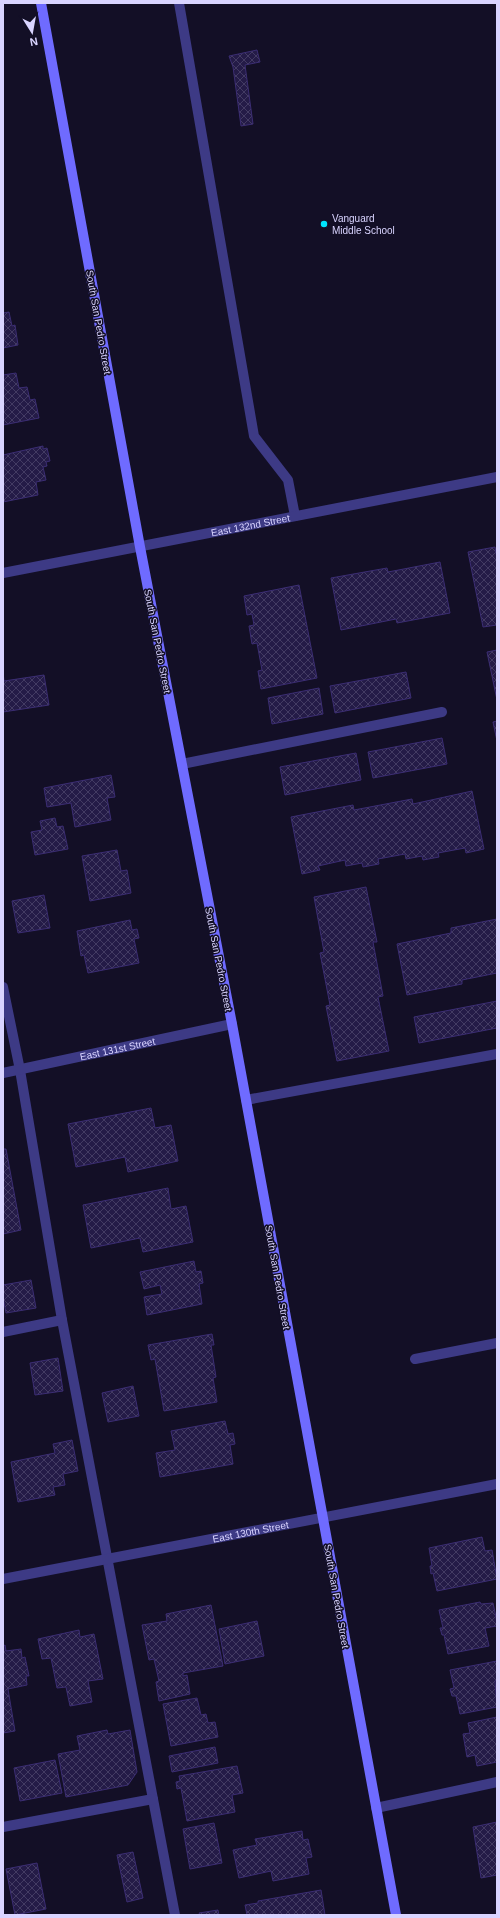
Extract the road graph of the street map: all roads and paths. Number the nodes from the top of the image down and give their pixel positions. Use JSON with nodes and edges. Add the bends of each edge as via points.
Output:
{"nodes":[{"id":1,"x":42,"y":3,"type":"edge"},
{"id":2,"x":179,"y":3,"type":"edge"},
{"id":3,"x":497,"y":477,"type":"edge"},
{"id":4,"x":295,"y":516,"type":"junction"},
{"id":5,"x":140,"y":547,"type":"junction"},
{"id":6,"x":3,"y":572,"type":"edge"},
{"id":7,"x":442,"y":712,"type":"dead end"},
{"id":8,"x":182,"y":764,"type":"junction"},
{"id":9,"x":3,"y":987,"type":"edge"},
{"id":10,"x":232,"y":1024,"type":"junction"},
{"id":11,"x":497,"y":1054,"type":"edge"},
{"id":12,"x":20,"y":1070,"type":"junction"},
{"id":13,"x":3,"y":1073,"type":"edge"},
{"id":14,"x":246,"y":1100,"type":"junction"},
{"id":15,"x":62,"y":1320,"type":"junction"},
{"id":16,"x":3,"y":1332,"type":"edge"},
{"id":17,"x":497,"y":1343,"type":"edge"},
{"id":18,"x":415,"y":1359,"type":"dead end"},
{"id":19,"x":497,"y":1484,"type":"edge"},
{"id":20,"x":322,"y":1519,"type":"junction"},
{"id":21,"x":108,"y":1559,"type":"junction"},
{"id":22,"x":3,"y":1579,"type":"edge"},
{"id":23,"x":497,"y":1782,"type":"edge"},
{"id":24,"x":153,"y":1799,"type":"junction"},
{"id":25,"x":376,"y":1808,"type":"junction"},
{"id":26,"x":3,"y":1827,"type":"edge"},
{"id":27,"x":175,"y":1915,"type":"edge"},
{"id":28,"x":396,"y":1915,"type":"edge"}],
"edges":[{"from":1,"to":5,"type":"street","name":"South San Pedro Street"},
{"from":2,"to":4,"type":"street","via":[[254,436],[288,480]]},
{"from":3,"to":4,"type":"street","name":"East 132nd Street"},
{"from":4,"to":5,"type":"street","name":"East 132nd Street"},
{"from":5,"to":6,"type":"street","name":"East 132nd Street"},
{"from":5,"to":8,"type":"street","name":"South San Pedro Street"},
{"from":7,"to":8,"type":"street"},
{"from":8,"to":10,"type":"street","name":"South San Pedro Street"},
{"from":9,"to":12,"type":"street"},
{"from":10,"to":12,"type":"street","name":"East 131st Street"},
{"from":10,"to":14,"type":"street","name":"South San Pedro Street"},
{"from":11,"to":14,"type":"street"},
{"from":12,"to":13,"type":"street","name":"East 131st Street"},
{"from":12,"to":15,"type":"street"},
{"from":14,"to":20,"type":"street","name":"South San Pedro Street"},
{"from":15,"to":16,"type":"street"},
{"from":15,"to":21,"type":"street"},
{"from":17,"to":18,"type":"street"},
{"from":19,"to":20,"type":"street","name":"East 130th Street"},
{"from":20,"to":21,"type":"street","name":"East 130th Street"},
{"from":20,"to":25,"type":"street","name":"South San Pedro Street"},
{"from":21,"to":22,"type":"street","name":"East 130th Street"},
{"from":21,"to":24,"type":"street"},
{"from":23,"to":25,"type":"street"},
{"from":24,"to":26,"type":"street"},
{"from":24,"to":27,"type":"street"},
{"from":25,"to":28,"type":"street","name":"South San Pedro Street"}]}
